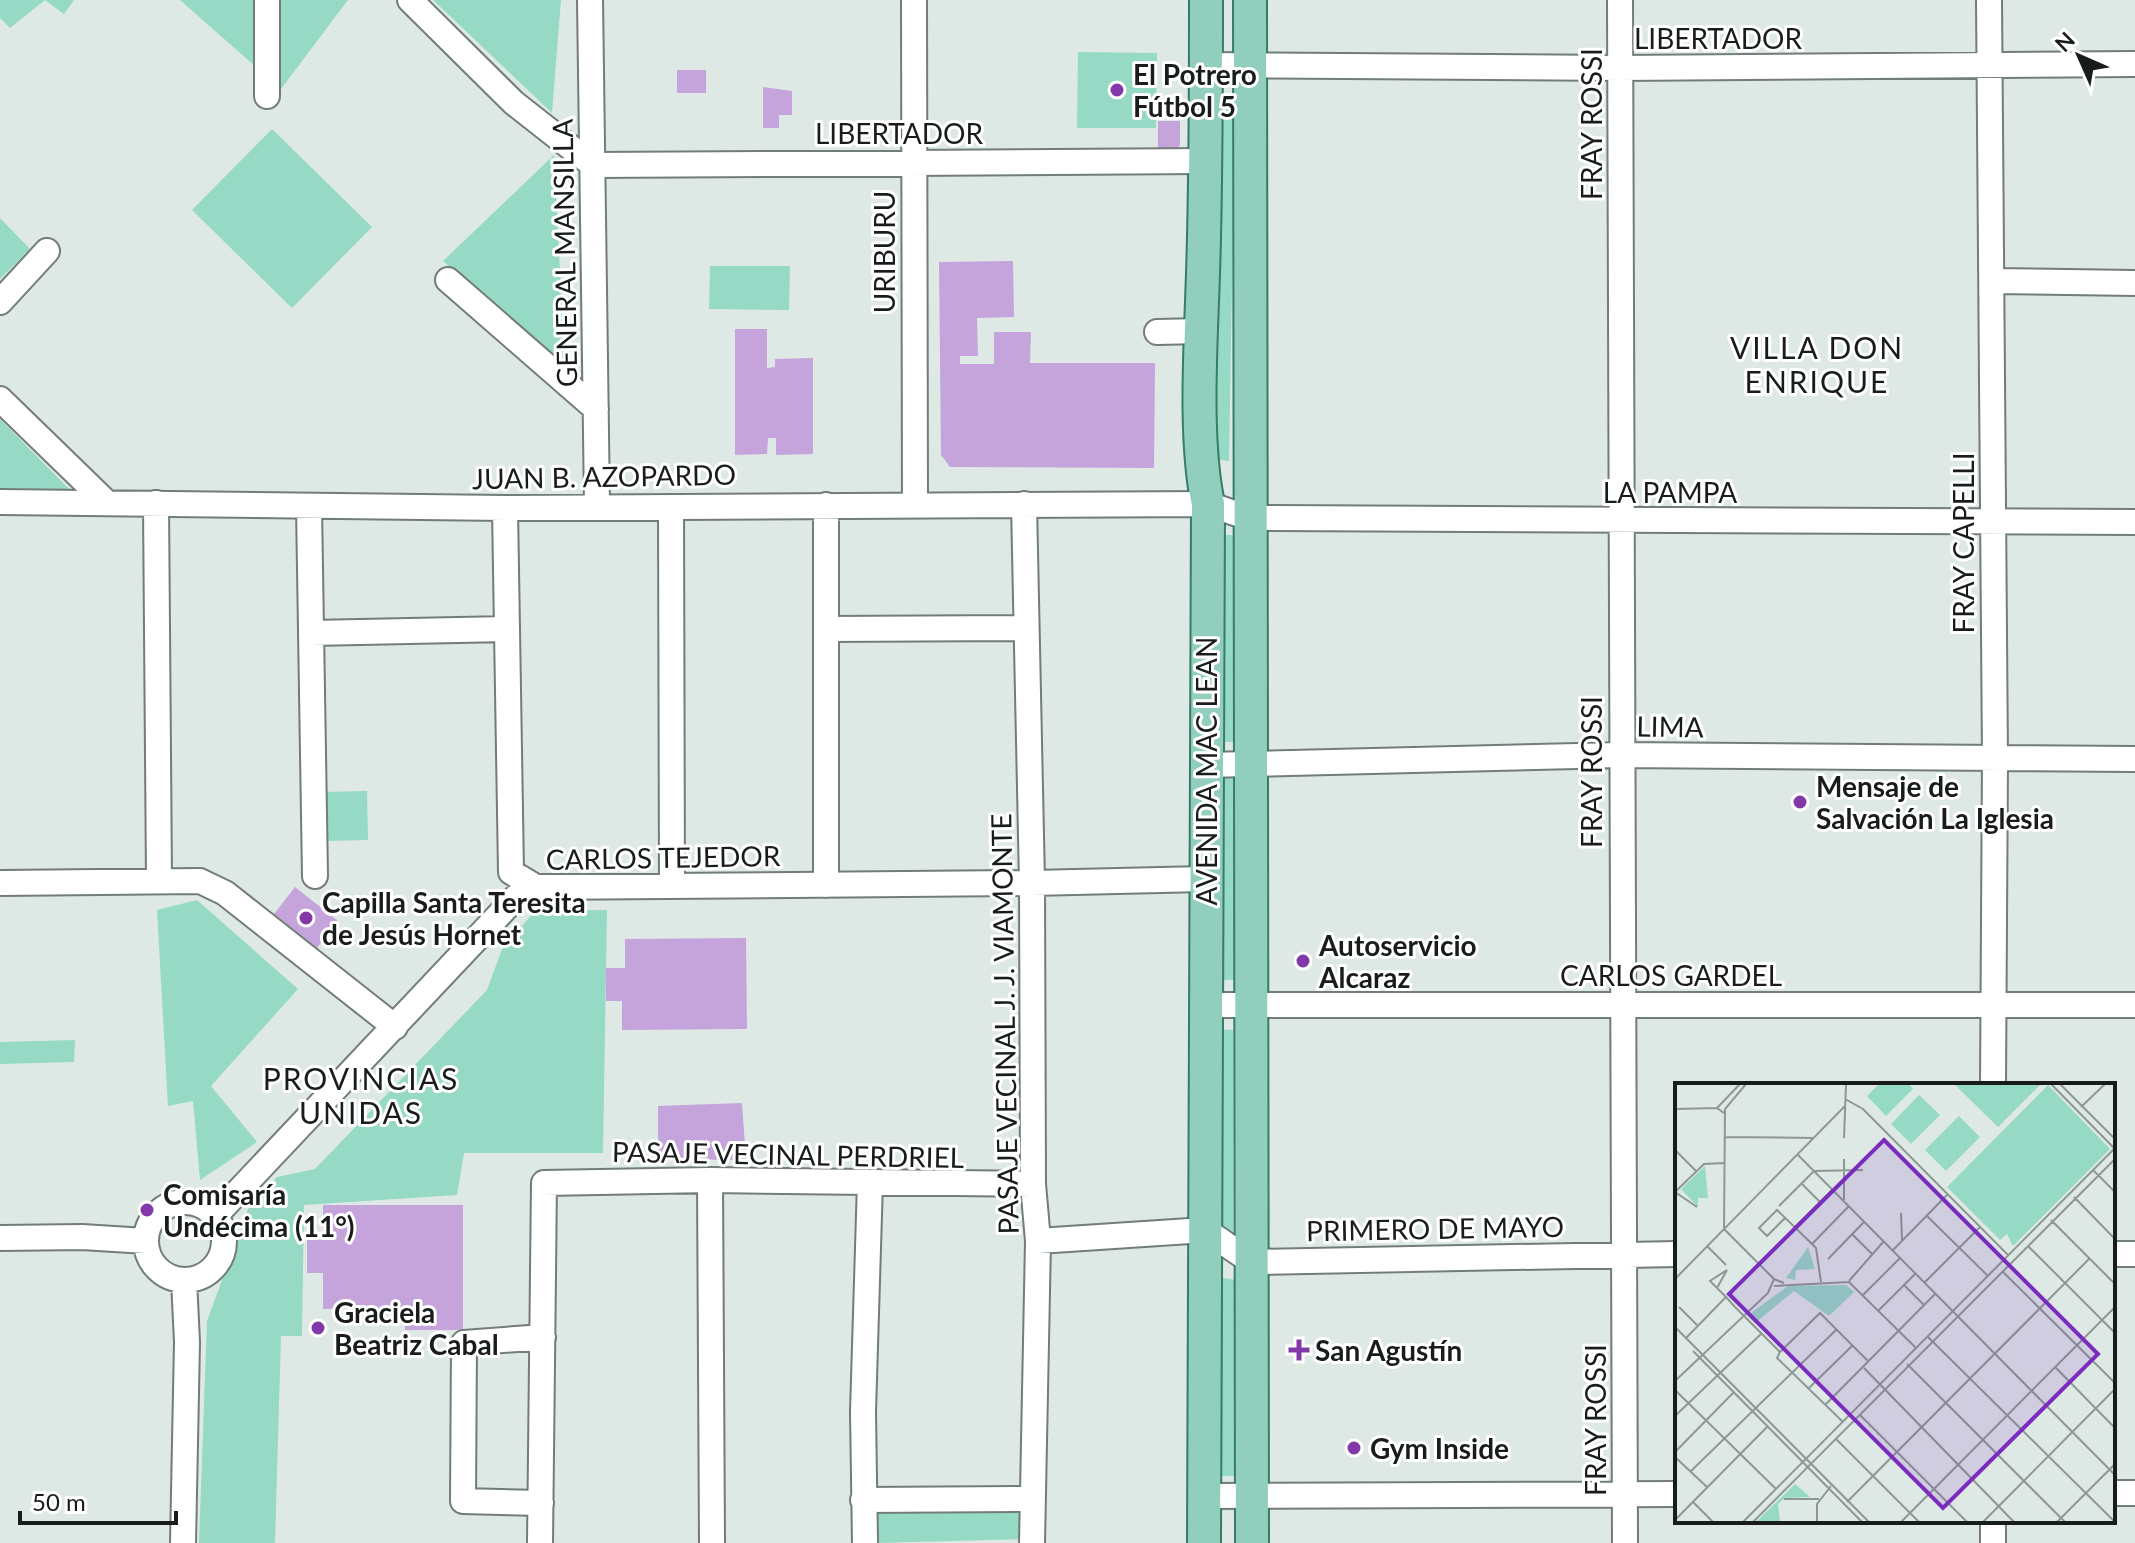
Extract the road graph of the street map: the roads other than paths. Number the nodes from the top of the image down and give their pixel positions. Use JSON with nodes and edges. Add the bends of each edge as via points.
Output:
{"nodes":[{"id":1,"x":267,"y":0,"type":"edge"},
{"id":2,"x":410,"y":0,"type":"edge"},
{"id":3,"x":590,"y":0,"type":"edge"},
{"id":4,"x":914,"y":0,"type":"edge"},
{"id":5,"x":1206,"y":0,"type":"edge"},
{"id":6,"x":1250,"y":0,"type":"edge"},
{"id":7,"x":1620,"y":0,"type":"edge"},
{"id":8,"x":1989,"y":0,"type":"edge"},
{"id":9,"x":1250,"y":64,"type":"junction"},
{"id":10,"x":2135,"y":64,"type":"edge"},
{"id":11,"x":1206,"y":65,"type":"junction"},
{"id":12,"x":1988,"y":66,"type":"junction"},
{"id":13,"x":1620,"y":68,"type":"junction"},
{"id":14,"x":267,"y":96,"type":"dead end"},
{"id":15,"x":1206,"y":161,"type":"junction"},
{"id":16,"x":913,"y":163,"type":"junction"},
{"id":17,"x":593,"y":165,"type":"junction"},
{"id":18,"x":47,"y":251,"type":"dead end"},
{"id":19,"x":448,"y":280,"type":"dead end"},
{"id":20,"x":1992,"y":281,"type":"junction"},
{"id":21,"x":2135,"y":283,"type":"edge"},
{"id":22,"x":0,"y":302,"type":"edge"},
{"id":23,"x":1201,"y":331,"type":"junction"},
{"id":24,"x":1157,"y":332,"type":"dead end"},
{"id":25,"x":0,"y":399,"type":"edge"},
{"id":26,"x":596,"y":409,"type":"junction"},
{"id":27,"x":0,"y":502,"type":"edge"},
{"id":28,"x":106,"y":502,"type":"junction"},
{"id":29,"x":156,"y":503,"type":"junction"},
{"id":30,"x":915,"y":504,"type":"junction"},
{"id":31,"x":1024,"y":504,"type":"junction"},
{"id":32,"x":1208,"y":504,"type":"junction"},
{"id":33,"x":597,"y":505,"type":"junction"},
{"id":34,"x":826,"y":505,"type":"junction"},
{"id":35,"x":309,"y":507,"type":"junction"},
{"id":36,"x":671,"y":507,"type":"junction"},
{"id":37,"x":505,"y":508,"type":"junction"},
{"id":38,"x":1249,"y":518,"type":"junction"},
{"id":39,"x":1621,"y":521,"type":"junction"},
{"id":40,"x":2135,"y":522,"type":"edge"},
{"id":41,"x":1992,"y":523,"type":"junction"},
{"id":42,"x":1026,"y":628,"type":"junction"},
{"id":43,"x":507,"y":629,"type":"junction"},
{"id":44,"x":826,"y":629,"type":"junction"},
{"id":45,"x":311,"y":633,"type":"junction"},
{"id":46,"x":1620,"y":755,"type":"junction"},
{"id":47,"x":1995,"y":759,"type":"junction"},
{"id":48,"x":2135,"y":759,"type":"edge"},
{"id":49,"x":1250,"y":764,"type":"junction"},
{"id":50,"x":1205,"y":765,"type":"junction"},
{"id":51,"x":315,"y":876,"type":"dead end"},
{"id":52,"x":1204,"y":879,"type":"junction"},
{"id":53,"x":159,"y":880,"type":"junction"},
{"id":54,"x":0,"y":883,"type":"edge"},
{"id":55,"x":1032,"y":883,"type":"junction"},
{"id":56,"x":826,"y":885,"type":"junction"},
{"id":57,"x":672,"y":886,"type":"junction"},
{"id":58,"x":536,"y":887,"type":"junction"},
{"id":59,"x":1207,"y":1005,"type":"junction"},
{"id":60,"x":1250,"y":1005,"type":"junction"},
{"id":61,"x":1623,"y":1005,"type":"junction"},
{"id":62,"x":1993,"y":1005,"type":"junction"},
{"id":63,"x":2135,"y":1005,"type":"edge"},
{"id":64,"x":395,"y":1027,"type":"junction"},
{"id":65,"x":1993,"y":1083,"type":"edge"},
{"id":66,"x":710,"y":1180,"type":"junction"},
{"id":67,"x":870,"y":1182,"type":"junction"},
{"id":68,"x":1033,"y":1184,"type":"junction"},
{"id":69,"x":215,"y":1216,"type":"junction"},
{"id":70,"x":1205,"y":1230,"type":"junction"},
{"id":71,"x":0,"y":1238,"type":"edge"},
{"id":72,"x":146,"y":1241,"type":"junction"},
{"id":73,"x":1038,"y":1241,"type":"junction"},
{"id":74,"x":1624,"y":1254,"type":"junction"},
{"id":75,"x":1675,"y":1254,"type":"edge"},
{"id":76,"x":1252,"y":1262,"type":"junction"},
{"id":77,"x":184,"y":1280,"type":"junction"},
{"id":78,"x":543,"y":1337,"type":"junction"},
{"id":79,"x":1625,"y":1494,"type":"junction"},
{"id":80,"x":1675,"y":1494,"type":"edge"},
{"id":81,"x":1205,"y":1496,"type":"junction"},
{"id":82,"x":1252,"y":1497,"type":"junction"},
{"id":83,"x":1033,"y":1499,"type":"junction"},
{"id":84,"x":863,"y":1500,"type":"junction"},
{"id":85,"x":541,"y":1503,"type":"junction"},
{"id":86,"x":183,"y":1543,"type":"edge"},
{"id":87,"x":540,"y":1543,"type":"edge"},
{"id":88,"x":712,"y":1543,"type":"edge"},
{"id":89,"x":865,"y":1543,"type":"edge"},
{"id":90,"x":1032,"y":1543,"type":"edge"},
{"id":91,"x":1204,"y":1543,"type":"edge"},
{"id":92,"x":1252,"y":1543,"type":"edge"},
{"id":93,"x":1625,"y":1543,"type":"edge"}],
"edges":[{"from":1,"to":14,"type":"street"},
{"from":2,"to":17,"type":"street","via":[[514,103]]},
{"from":3,"to":17,"type":"street","name":"GENERAL MANSILLA"},
{"from":4,"to":16,"type":"street","name":"URIBURU"},
{"from":5,"to":11,"type":"main road","name":"AVENIDA MAC LEAN"},
{"from":6,"to":9,"type":"main road","name":"AVENIDA MAC LEAN"},
{"from":7,"to":13,"type":"street","name":"FRAY ROSSI"},
{"from":8,"to":12,"type":"street","name":"FRAY CAPELLI"},
{"from":9,"to":11,"type":"street","name":"LIBERTADOR"},
{"from":9,"to":13,"type":"street","name":"LIBERTADOR"},
{"from":9,"to":38,"type":"main road","name":"AVENIDA MAC LEAN"},
{"from":10,"to":12,"type":"street","name":"LIBERTADOR"},
{"from":11,"to":15,"type":"main road","name":"AVENIDA MAC LEAN"},
{"from":12,"to":13,"type":"street","name":"LIBERTADOR"},
{"from":12,"to":20,"type":"street","name":"FRAY CAPELLI"},
{"from":13,"to":39,"type":"street","name":"FRAY ROSSI"},
{"from":15,"to":16,"type":"street","name":"LIBERTADOR"},
{"from":15,"to":23,"type":"main road","name":"AVENIDA MAC LEAN"},
{"from":16,"to":17,"type":"street","name":"LIBERTADOR"},
{"from":16,"to":30,"type":"street","name":"URIBURU"},
{"from":17,"to":26,"type":"street","name":"GENERAL MANSILLA"},
{"from":18,"to":22,"type":"street"},
{"from":19,"to":26,"type":"street"},
{"from":20,"to":21,"type":"street"},
{"from":20,"to":41,"type":"street","name":"FRAY CAPELLI"},
{"from":23,"to":24,"type":"street"},
{"from":23,"to":32,"type":"main road","name":"AVENIDA MAC LEAN","via":[[1201,474]]},
{"from":25,"to":28,"type":"street"},
{"from":26,"to":33,"type":"street","name":"GENERAL MANSILLA"},
{"from":27,"to":28,"type":"street","name":"JUAN B. AZOPARDO"},
{"from":28,"to":29,"type":"street","name":"JUAN B. AZOPARDO"},
{"from":29,"to":35,"type":"street","name":"JUAN B. AZOPARDO"},
{"from":29,"to":53,"type":"street"},
{"from":30,"to":31,"type":"street","name":"JUAN B. AZOPARDO"},
{"from":30,"to":34,"type":"street","name":"JUAN B. AZOPARDO"},
{"from":31,"to":32,"type":"street","name":"JUAN B. AZOPARDO"},
{"from":31,"to":42,"type":"street","name":"PASAJE VECINAL J. J. VIAMONTE"},
{"from":32,"to":38,"type":"street","name":"LA PAMPA"},
{"from":32,"to":50,"type":"main road","name":"AVENIDA MAC LEAN"},
{"from":33,"to":36,"type":"street","name":"JUAN B. AZOPARDO"},
{"from":33,"to":37,"type":"street","name":"JUAN B. AZOPARDO"},
{"from":34,"to":36,"type":"street","name":"JUAN B. AZOPARDO"},
{"from":34,"to":44,"type":"street"},
{"from":35,"to":37,"type":"street","name":"JUAN B. AZOPARDO"},
{"from":35,"to":45,"type":"street"},
{"from":36,"to":57,"type":"street"},
{"from":37,"to":43,"type":"street"},
{"from":38,"to":39,"type":"street","name":"LA PAMPA"},
{"from":38,"to":49,"type":"main road","name":"AVENIDA MAC LEAN"},
{"from":39,"to":41,"type":"street","name":"LA PAMPA"},
{"from":39,"to":46,"type":"street","name":"FRAY ROSSI"},
{"from":40,"to":41,"type":"street","name":"LA PAMPA"},
{"from":41,"to":47,"type":"street","name":"FRAY CAPELLI"},
{"from":42,"to":44,"type":"street"},
{"from":42,"to":55,"type":"street","name":"PASAJE VECINAL J. J. VIAMONTE"},
{"from":43,"to":45,"type":"street"},
{"from":43,"to":58,"type":"street","via":[[511,872]]},
{"from":44,"to":56,"type":"street"},
{"from":45,"to":51,"type":"street"},
{"from":46,"to":47,"type":"street","name":"LIMA"},
{"from":46,"to":49,"type":"street","name":"LIMA"},
{"from":46,"to":61,"type":"street","name":"FRAY ROSSI"},
{"from":47,"to":48,"type":"street","name":"LIMA"},
{"from":47,"to":62,"type":"street","name":"FRAY CAPELLI"},
{"from":49,"to":50,"type":"street","name":"LIMA"},
{"from":49,"to":60,"type":"main road","name":"AVENIDA MAC LEAN"},
{"from":50,"to":52,"type":"main road","name":"AVENIDA MAC LEAN"},
{"from":52,"to":55,"type":"street","name":"CARLOS TEJEDOR"},
{"from":52,"to":59,"type":"main road","name":"AVENIDA MAC LEAN"},
{"from":53,"to":54,"type":"street"},
{"from":53,"to":64,"type":"street","via":[[200,881],[225,893]]},
{"from":55,"to":56,"type":"street","name":"CARLOS TEJEDOR"},
{"from":55,"to":68,"type":"street","name":"PASAJE VECINAL J. J. VIAMONTE"},
{"from":56,"to":57,"type":"street","name":"CARLOS TEJEDOR"},
{"from":57,"to":58,"type":"street","name":"CARLOS TEJEDOR"},
{"from":58,"to":64,"type":"street","name":"CARLOS TEJEDOR","via":[[516,897]]},
{"from":59,"to":60,"type":"street","name":"CARLOS GARDEL"},
{"from":59,"to":70,"type":"main road","name":"AVENIDA MAC LEAN"},
{"from":60,"to":61,"type":"street","name":"CARLOS GARDEL"},
{"from":60,"to":76,"type":"main road","name":"AVENIDA MAC LEAN"},
{"from":61,"to":62,"type":"street","name":"CARLOS GARDEL"},
{"from":61,"to":74,"type":"street","name":"FRAY ROSSI"},
{"from":62,"to":63,"type":"street","name":"CARLOS GARDEL"},
{"from":62,"to":65,"type":"street","name":"FRAY CAPELLI"},
{"from":64,"to":69,"type":"street","name":"CARLOS TEJEDOR"},
{"from":66,"to":67,"type":"street","name":"PASAJE VECINAL PERDRIEL"},
{"from":66,"to":78,"type":"street","name":"PASAJE VECINAL PERDRIEL","via":[[544,1183]]},
{"from":66,"to":88,"type":"street"},
{"from":67,"to":68,"type":"street","name":"PASAJE VECINAL PERDRIEL"},
{"from":67,"to":84,"type":"street"},
{"from":68,"to":73,"type":"street","name":"PASAJE VECINAL J. J. VIAMONTE"},
{"from":69,"to":72,"type":"street","via":[[188,1202],[167,1206],[152,1221]]},
{"from":69,"to":77,"type":"street","via":[[224,1236],[221,1258],[206,1274]]},
{"from":70,"to":73,"type":"street"},
{"from":70,"to":76,"type":"street"},
{"from":70,"to":81,"type":"main road","name":"AVENIDA MAC LEAN"},
{"from":71,"to":72,"type":"street"},
{"from":72,"to":77,"type":"street","via":[[157,1269]]},
{"from":73,"to":83,"type":"street","name":"PASAJE VECINAL J. J. VIAMONTE"},
{"from":74,"to":75,"type":"street","name":"PRIMERO DE MAYO"},
{"from":74,"to":76,"type":"street","name":"PRIMERO DE MAYO"},
{"from":74,"to":79,"type":"street","name":"FRAY ROSSI"},
{"from":76,"to":82,"type":"main road","name":"AVENIDA MAC LEAN"},
{"from":77,"to":86,"type":"street"},
{"from":78,"to":85,"type":"street"},
{"from":78,"to":85,"type":"street","via":[[464,1343],[463,1501]]},
{"from":79,"to":80,"type":"street"},
{"from":79,"to":82,"type":"street"},
{"from":79,"to":93,"type":"street","name":"FRAY ROSSI"},
{"from":81,"to":82,"type":"street"},
{"from":81,"to":91,"type":"main road","name":"AVENIDA MAC LEAN"},
{"from":82,"to":92,"type":"main road","name":"AVENIDA MAC LEAN"},
{"from":83,"to":84,"type":"street"},
{"from":83,"to":90,"type":"street","name":"PASAJE VECINAL J. J. VIAMONTE"},
{"from":84,"to":89,"type":"street"},
{"from":85,"to":87,"type":"street"}]}
